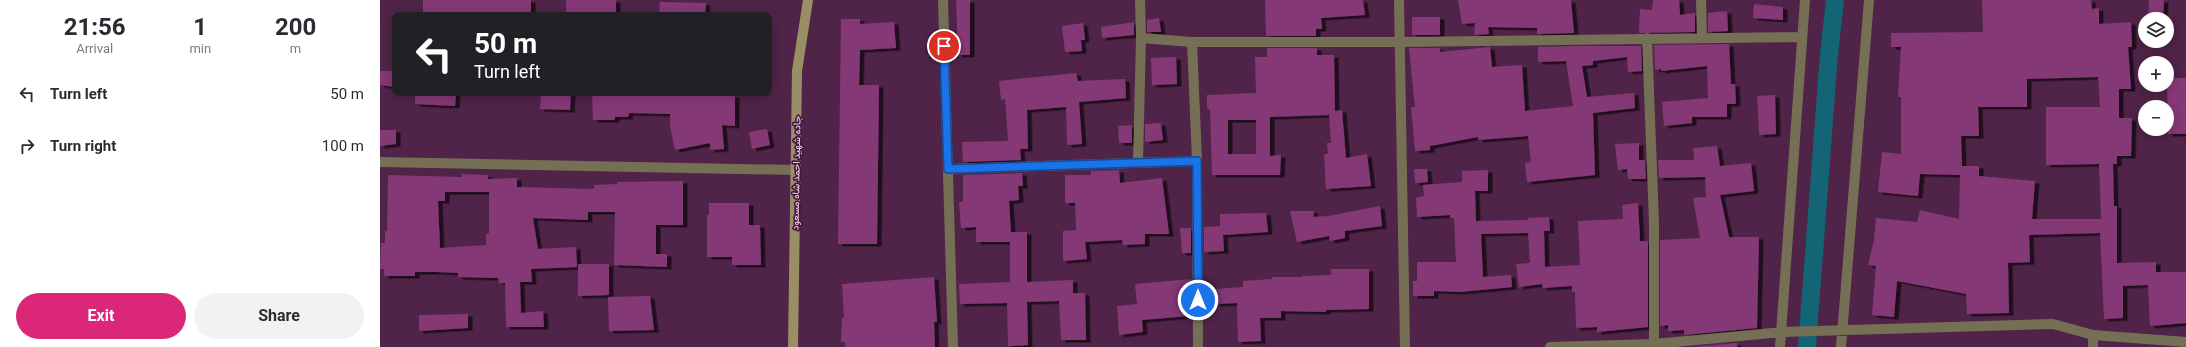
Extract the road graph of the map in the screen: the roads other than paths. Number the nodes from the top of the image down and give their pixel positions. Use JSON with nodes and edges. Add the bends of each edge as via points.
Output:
{"nodes":[{"id":1,"x":808,"y":0,"type":"edge"},
{"id":2,"x":943,"y":0,"type":"edge"},
{"id":3,"x":1140,"y":0,"type":"edge"},
{"id":4,"x":1399,"y":0,"type":"edge"},
{"id":5,"x":1701,"y":0,"type":"edge"},
{"id":6,"x":1805,"y":0,"type":"edge"},
{"id":7,"x":1869,"y":0,"type":"edge"},
{"id":8,"x":1801,"y":37,"type":"junction"},
{"id":9,"x":1141,"y":38,"type":"junction"},
{"id":10,"x":1647,"y":38,"type":"junction"},
{"id":11,"x":1702,"y":38,"type":"junction"},
{"id":12,"x":1192,"y":42,"type":"junction"},
{"id":13,"x":1400,"y":42,"type":"junction"},
{"id":14,"x":1197,"y":161,"type":"junction"},
{"id":15,"x":380,"y":162,"type":"edge"},
{"id":16,"x":1138,"y":162,"type":"junction"},
{"id":17,"x":948,"y":169,"type":"junction"},
{"id":18,"x":796,"y":170,"type":"junction"},
{"id":19,"x":1841,"y":330,"type":"junction"},
{"id":20,"x":1782,"y":332,"type":"junction"},
{"id":21,"x":2093,"y":335,"type":"junction"},
{"id":22,"x":2186,"y":342,"type":"edge"},
{"id":23,"x":1654,"y":344,"type":"junction"},
{"id":24,"x":793,"y":347,"type":"edge"},
{"id":25,"x":953,"y":347,"type":"edge"},
{"id":26,"x":1198,"y":347,"type":"edge"},
{"id":27,"x":1406,"y":347,"type":"edge"},
{"id":28,"x":1550,"y":347,"type":"edge"},
{"id":29,"x":1780,"y":347,"type":"edge"},
{"id":30,"x":1841,"y":347,"type":"edge"},
{"id":31,"x":2093,"y":347,"type":"edge"}],
"edges":[{"from":1,"to":18,"type":"main road","name":"جاده شهيد احمد شاه مسعود","via":[[797,71]]},
{"from":2,"to":17,"type":"street"},
{"from":3,"to":9,"type":"street"},
{"from":4,"to":13,"type":"street"},
{"from":5,"to":11,"type":"street"},
{"from":6,"to":8,"type":"street"},
{"from":7,"to":19,"type":"street"},
{"from":8,"to":11,"type":"street"},
{"from":8,"to":20,"type":"street"},
{"from":9,"to":12,"type":"street"},
{"from":9,"to":16,"type":"street"},
{"from":10,"to":11,"type":"street"},
{"from":10,"to":13,"type":"street"},
{"from":10,"to":23,"type":"street","via":[[1654,223]]},
{"from":12,"to":13,"type":"street"},
{"from":12,"to":14,"type":"street"},
{"from":13,"to":27,"type":"street"},
{"from":14,"to":16,"type":"street"},
{"from":14,"to":26,"type":"street"},
{"from":15,"to":18,"type":"street"},
{"from":16,"to":17,"type":"street"},
{"from":17,"to":25,"type":"street"},
{"from":18,"to":24,"type":"main road","name":"جاده شهيد احمد شاه مسعود"},
{"from":19,"to":20,"type":"street"},
{"from":19,"to":21,"type":"street","via":[[2053,324]]},
{"from":19,"to":30,"type":"street"},
{"from":20,"to":23,"type":"street"},
{"from":20,"to":29,"type":"street"},
{"from":21,"to":22,"type":"street"},
{"from":21,"to":31,"type":"street"},
{"from":23,"to":28,"type":"street"}]}
